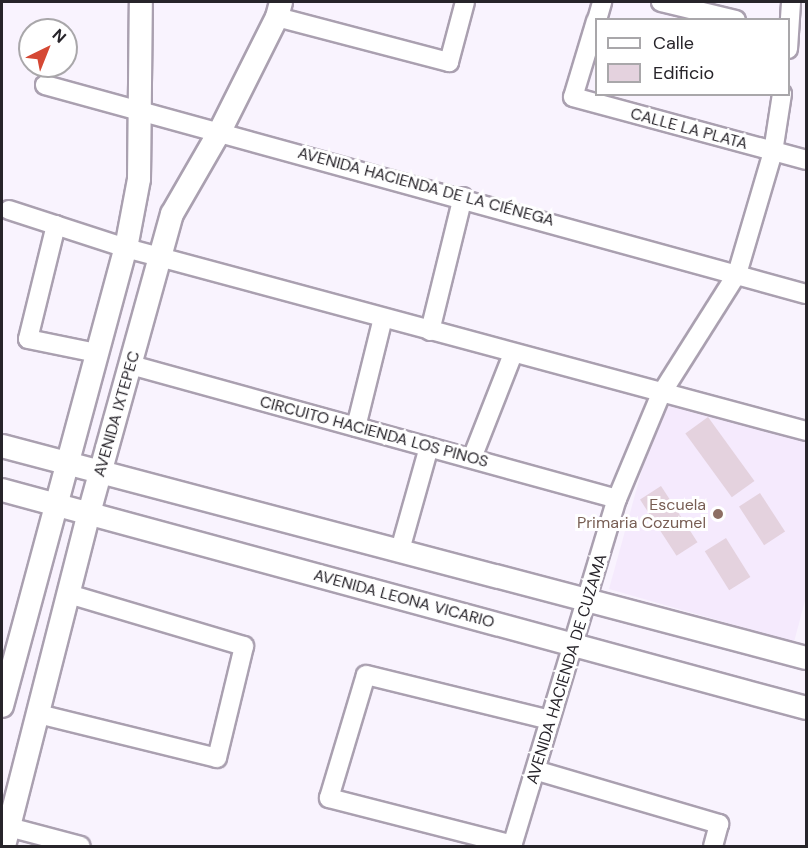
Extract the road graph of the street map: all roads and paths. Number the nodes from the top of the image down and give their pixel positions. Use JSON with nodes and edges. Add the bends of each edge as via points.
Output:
{"nodes":[{"id":1,"x":141,"y":2,"type":"edge"},
{"id":2,"x":465,"y":2,"type":"edge"},
{"id":3,"x":602,"y":2,"type":"edge"},
{"id":4,"x":661,"y":2,"type":"edge"},
{"id":5,"x":791,"y":2,"type":"edge"},
{"id":6,"x":279,"y":9,"type":"edge"},
{"id":7,"x":598,"y":18,"type":"edge"},
{"id":8,"x":728,"y":18,"type":"edge"},
{"id":9,"x":595,"y":26,"type":"edge"},
{"id":10,"x":794,"y":38,"type":"edge"},
{"id":11,"x":45,"y":85,"type":"dead end"},
{"id":12,"x":782,"y":96,"type":"edge"},
{"id":13,"x":140,"y":109,"type":"junction"},
{"id":14,"x":220,"y":131,"type":"junction"},
{"id":15,"x":773,"y":152,"type":"junction"},
{"id":16,"x":807,"y":160,"type":"edge"},
{"id":17,"x":463,"y":197,"type":"junction"},
{"id":18,"x":9,"y":210,"type":"dead end"},
{"id":19,"x":56,"y":225,"type":"junction"},
{"id":20,"x":126,"y":248,"type":"junction"},
{"id":21,"x":159,"y":257,"type":"junction"},
{"id":22,"x":737,"y":274,"type":"junction"},
{"id":23,"x":807,"y":294,"type":"edge"},
{"id":24,"x":383,"y":318,"type":"junction"},
{"id":25,"x":430,"y":331,"type":"junction"},
{"id":26,"x":97,"y":353,"type":"junction"},
{"id":27,"x":513,"y":354,"type":"junction"},
{"id":28,"x":131,"y":365,"type":"junction"},
{"id":29,"x":661,"y":394,"type":"junction"},
{"id":30,"x":356,"y":427,"type":"junction"},
{"id":31,"x":807,"y":431,"type":"edge"},
{"id":32,"x":2,"y":446,"type":"edge"},
{"id":33,"x":429,"y":447,"type":"junction"},
{"id":34,"x":472,"y":458,"type":"junction"},
{"id":35,"x":68,"y":464,"type":"junction"},
{"id":36,"x":101,"y":472,"type":"junction"},
{"id":37,"x":2,"y":490,"type":"edge"},
{"id":38,"x":617,"y":499,"type":"junction"},
{"id":39,"x":56,"y":505,"type":"junction"},
{"id":40,"x":89,"y":513,"type":"junction"},
{"id":41,"x":399,"y":550,"type":"junction"},
{"id":42,"x":68,"y":594,"type":"junction"},
{"id":43,"x":588,"y":599,"type":"junction"},
{"id":44,"x":576,"y":645,"type":"junction"},
{"id":45,"x":807,"y":658,"type":"edge"},
{"id":46,"x":2,"y":706,"type":"edge"},
{"id":47,"x":807,"y":708,"type":"edge"},
{"id":48,"x":38,"y":714,"type":"junction"},
{"id":49,"x":550,"y":720,"type":"junction"},
{"id":50,"x":538,"y":771,"type":"junction"},
{"id":51,"x":7,"y":837,"type":"edge"},
{"id":52,"x":81,"y":846,"type":"edge"},
{"id":53,"x":513,"y":846,"type":"edge"},
{"id":54,"x":713,"y":846,"type":"edge"}],
"edges":[{"from":1,"to":13,"type":"main road","name":"AVENIDA IXTEPEC"},
{"from":2,"to":6,"type":"street","via":[[449,62]]},
{"from":3,"to":7,"type":"street"},
{"from":4,"to":8,"type":"street"},
{"from":5,"to":10,"type":"street"},
{"from":6,"to":14,"type":"main road","name":"AVENIDA IXTEPEC"},
{"from":9,"to":15,"type":"street","name":"CALLE LA PLATA","via":[[573,97]]},
{"from":11,"to":13,"type":"street","name":"AVENIDA HACIENDA DE LA CIÉNEGA"},
{"from":12,"to":15,"type":"street","name":"AVENIDA HACIENDA DE CUZAMA"},
{"from":13,"to":14,"type":"street","name":"AVENIDA HACIENDA DE LA CIÉNEGA"},
{"from":13,"to":20,"type":"main road","name":"AVENIDA IXTEPEC","via":[[139,179]]},
{"from":14,"to":17,"type":"street","name":"AVENIDA HACIENDA DE LA CIÉNEGA"},
{"from":14,"to":21,"type":"main road","name":"AVENIDA IXTEPEC","via":[[172,214]]},
{"from":15,"to":16,"type":"street","name":"CALLE LA PLATA"},
{"from":15,"to":22,"type":"street","name":"AVENIDA HACIENDA DE CUZAMA"},
{"from":17,"to":22,"type":"street","name":"AVENIDA HACIENDA DE LA CIÉNEGA"},
{"from":17,"to":25,"type":"street"},
{"from":18,"to":19,"type":"street"},
{"from":19,"to":20,"type":"street"},
{"from":19,"to":26,"type":"street","via":[[28,339]]},
{"from":20,"to":21,"type":"street"},
{"from":20,"to":26,"type":"main road","name":"AVENIDA IXTEPEC"},
{"from":21,"to":24,"type":"street"},
{"from":21,"to":28,"type":"main road","name":"AVENIDA IXTEPEC"},
{"from":22,"to":23,"type":"street","name":"AVENIDA HACIENDA DE LA CIÉNEGA"},
{"from":22,"to":29,"type":"street","name":"AVENIDA HACIENDA DE CUZAMA"},
{"from":24,"to":25,"type":"street"},
{"from":24,"to":30,"type":"street"},
{"from":25,"to":27,"type":"street"},
{"from":26,"to":35,"type":"main road","name":"AVENIDA IXTEPEC"},
{"from":27,"to":29,"type":"street"},
{"from":27,"to":34,"type":"street"},
{"from":28,"to":30,"type":"street","name":"CIRCUITO HACIENDA LOS PINOS"},
{"from":28,"to":36,"type":"main road","name":"AVENIDA IXTEPEC"},
{"from":29,"to":31,"type":"street"},
{"from":29,"to":38,"type":"street","name":"AVENIDA HACIENDA DE CUZAMA"},
{"from":30,"to":33,"type":"street","name":"CIRCUITO HACIENDA LOS PINOS"},
{"from":32,"to":35,"type":"main road"},
{"from":33,"to":34,"type":"street","name":"CIRCUITO HACIENDA LOS PINOS"},
{"from":33,"to":41,"type":"street"},
{"from":34,"to":38,"type":"street","name":"CIRCUITO HACIENDA LOS PINOS"},
{"from":35,"to":36,"type":"main road"},
{"from":35,"to":39,"type":"main road","name":"AVENIDA IXTEPEC"},
{"from":36,"to":40,"type":"main road","name":"AVENIDA IXTEPEC"},
{"from":36,"to":41,"type":"main road"},
{"from":37,"to":39,"type":"main road","name":"AVENIDA LEONA VICARIO"},
{"from":38,"to":43,"type":"street","name":"AVENIDA HACIENDA DE CUZAMA"},
{"from":39,"to":40,"type":"main road","name":"AVENIDA LEONA VICARIO"},
{"from":39,"to":46,"type":"main road","name":"AVENIDA IXTEPEC"},
{"from":40,"to":42,"type":"main road","name":"AVENIDA IXTEPEC"},
{"from":40,"to":44,"type":"main road","name":"AVENIDA LEONA VICARIO"},
{"from":41,"to":43,"type":"main road"},
{"from":42,"to":48,"type":"main road","name":"AVENIDA IXTEPEC"},
{"from":42,"to":48,"type":"street","via":[[244,646],[217,758]]},
{"from":43,"to":44,"type":"street","name":"AVENIDA HACIENDA DE CUZAMA"},
{"from":43,"to":45,"type":"main road"},
{"from":44,"to":47,"type":"main road","name":"AVENIDA LEONA VICARIO"},
{"from":44,"to":49,"type":"street","name":"AVENIDA HACIENDA DE CUZAMA"},
{"from":48,"to":51,"type":"main road","name":"AVENIDA IXTEPEC"},
{"from":49,"to":50,"type":"street","name":"AVENIDA HACIENDA DE CUZAMA"},
{"from":49,"to":53,"type":"street","via":[[366,675],[329,798]]},
{"from":50,"to":53,"type":"street","name":"AVENIDA HACIENDA DE CUZAMA"},
{"from":50,"to":54,"type":"street","via":[[719,824]]},
{"from":51,"to":52,"type":"street"}]}
